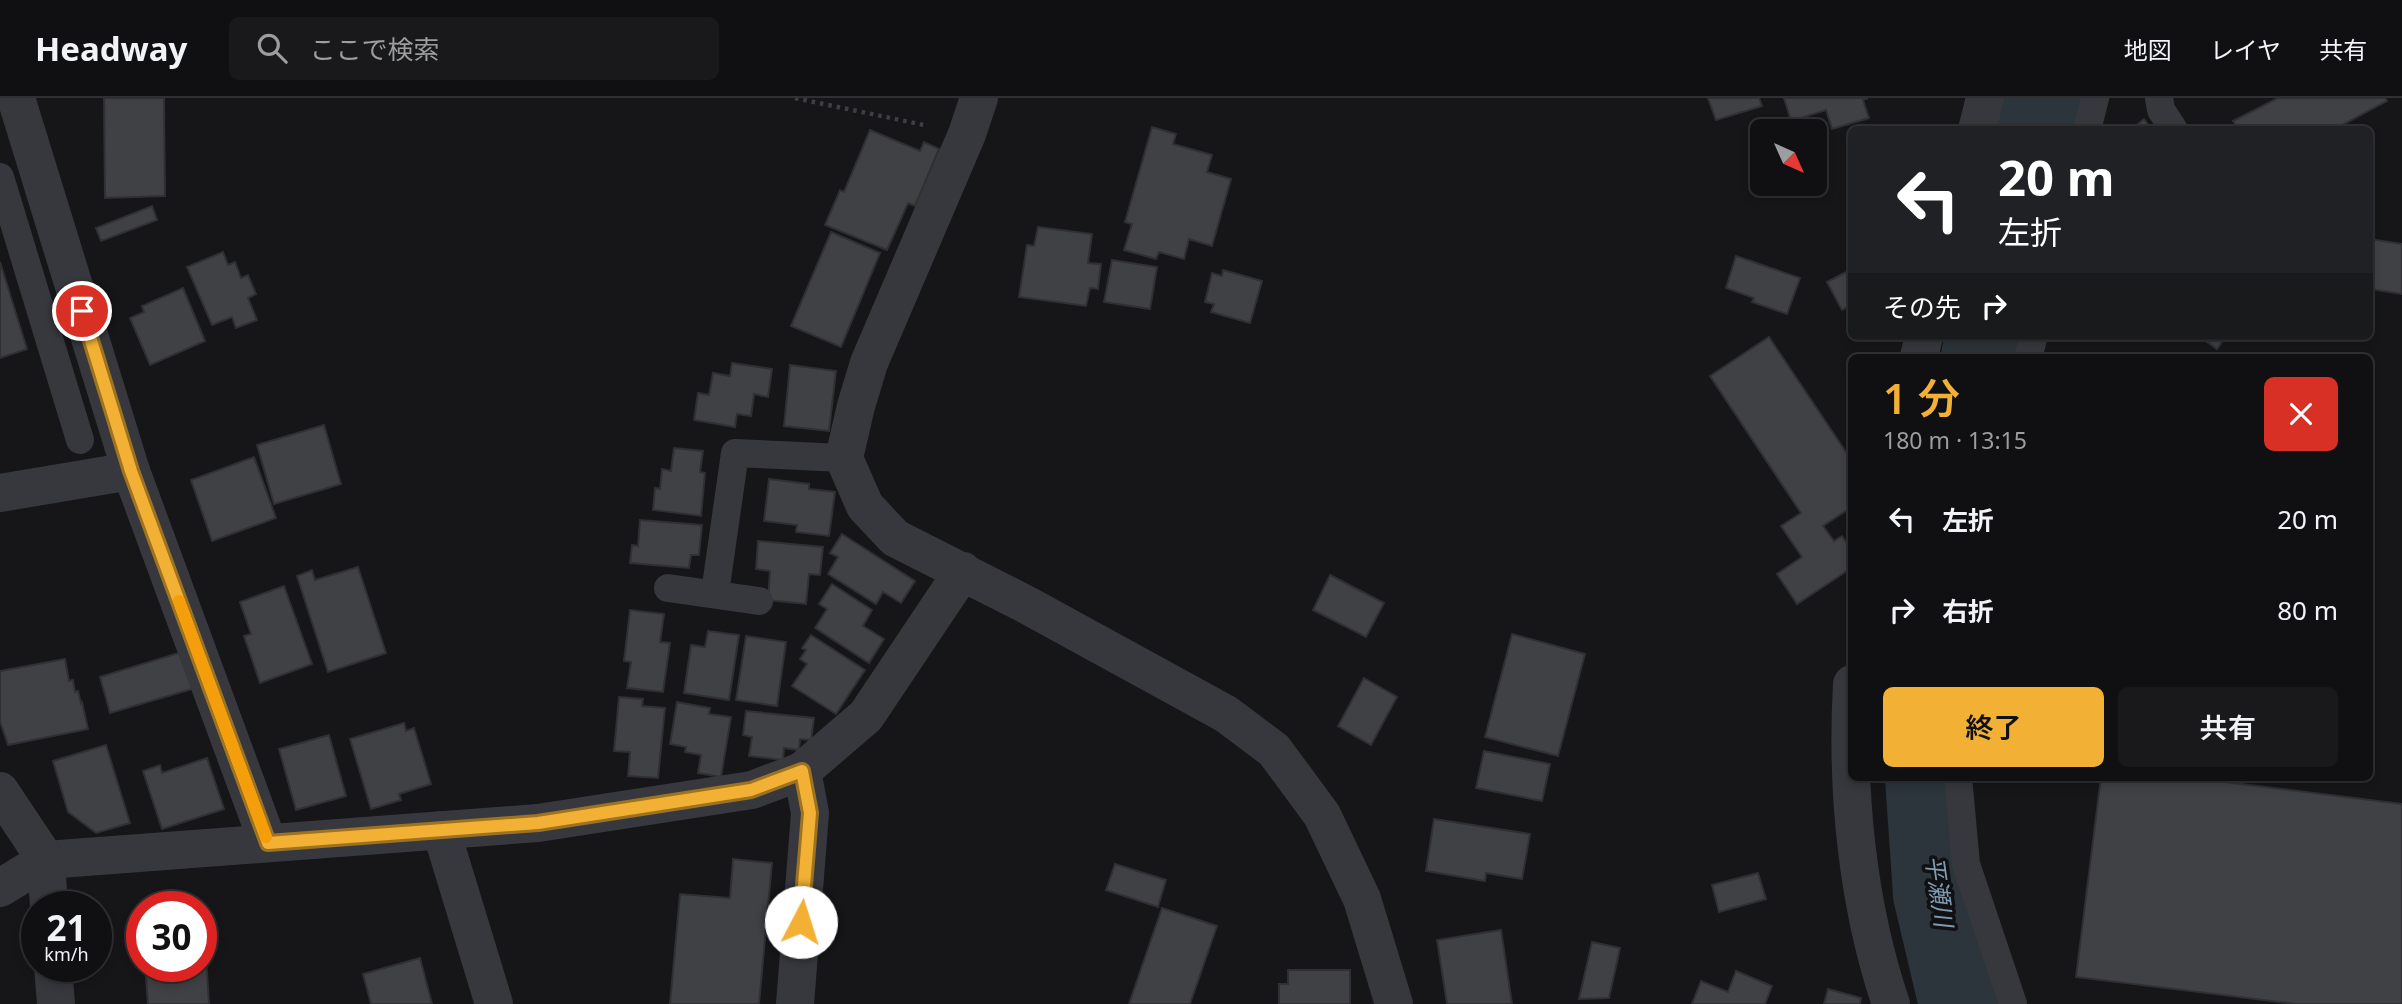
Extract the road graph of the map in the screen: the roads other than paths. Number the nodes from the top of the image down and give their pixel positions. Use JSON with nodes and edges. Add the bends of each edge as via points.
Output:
{"nodes":[{"id":1,"x":16,"y":98,"type":"edge"},
{"id":2,"x":979,"y":98,"type":"edge"},
{"id":3,"x":1986,"y":98,"type":"edge"},
{"id":4,"x":2120,"y":98,"type":"edge"},
{"id":5,"x":2159,"y":98,"type":"edge"},
{"id":6,"x":2091,"y":113,"type":"edge"},
{"id":7,"x":1978,"y":126,"type":"edge"},
{"id":8,"x":2171,"y":126,"type":"edge"},
{"id":9,"x":0,"y":177,"type":"edge"},
{"id":10,"x":80,"y":440,"type":"dead end"},
{"id":11,"x":844,"y":458,"type":"junction"},
{"id":12,"x":131,"y":471,"type":"junction"},
{"id":13,"x":0,"y":493,"type":"edge"},
{"id":14,"x":963,"y":572,"type":"junction"},
{"id":15,"x":668,"y":588,"type":"dead end"},
{"id":16,"x":715,"y":593,"type":"junction"},
{"id":17,"x":759,"y":601,"type":"dead end"},
{"id":18,"x":802,"y":771,"type":"junction"},
{"id":19,"x":1852,"y":781,"type":"edge"},
{"id":20,"x":1958,"y":781,"type":"edge"},
{"id":21,"x":0,"y":791,"type":"edge"},
{"id":22,"x":441,"y":830,"type":"junction"},
{"id":23,"x":268,"y":843,"type":"junction"},
{"id":24,"x":46,"y":860,"type":"junction"},
{"id":25,"x":0,"y":888,"type":"edge"},
{"id":26,"x":49,"y":891,"type":"edge"},
{"id":27,"x":54,"y":982,"type":"edge"},
{"id":28,"x":1898,"y":1000,"type":"edge"},
{"id":29,"x":56,"y":1004,"type":"edge"},
{"id":30,"x":494,"y":1004,"type":"edge"},
{"id":31,"x":795,"y":1004,"type":"edge"},
{"id":32,"x":1394,"y":1004,"type":"edge"},
{"id":33,"x":2013,"y":1004,"type":"edge"}],
"edges":[{"from":1,"to":12,"type":"street"},
{"from":2,"to":11,"type":"street","via":[[869,363]]},
{"from":3,"to":7,"type":"street"},
{"from":4,"to":6,"type":"lane"},
{"from":5,"to":8,"type":"lane"},
{"from":9,"to":10,"type":"lane"},
{"from":11,"to":14,"type":"street","via":[[866,506],[895,538]]},
{"from":11,"to":16,"type":"lane","via":[[735,453]]},
{"from":12,"to":13,"type":"street"},
{"from":12,"to":23,"type":"street"},
{"from":14,"to":18,"type":"street","via":[[866,716]]},
{"from":14,"to":32,"type":"street","via":[[1226,714],[1274,750],[1322,815],[1356,887]]},
{"from":15,"to":16,"type":"lane"},
{"from":16,"to":17,"type":"lane"},
{"from":18,"to":22,"type":"street","via":[[751,790],[650,807],[538,823]]},
{"from":18,"to":31,"type":"street","via":[[810,813]]},
{"from":19,"to":28,"type":"street","via":[[1870,928]]},
{"from":20,"to":33,"type":"lane","via":[[1966,864]]},
{"from":21,"to":24,"type":"street"},
{"from":22,"to":23,"type":"street"},
{"from":22,"to":30,"type":"street"},
{"from":23,"to":24,"type":"street"},
{"from":24,"to":25,"type":"street"},
{"from":24,"to":26,"type":"street"},
{"from":27,"to":29,"type":"street"}]}
